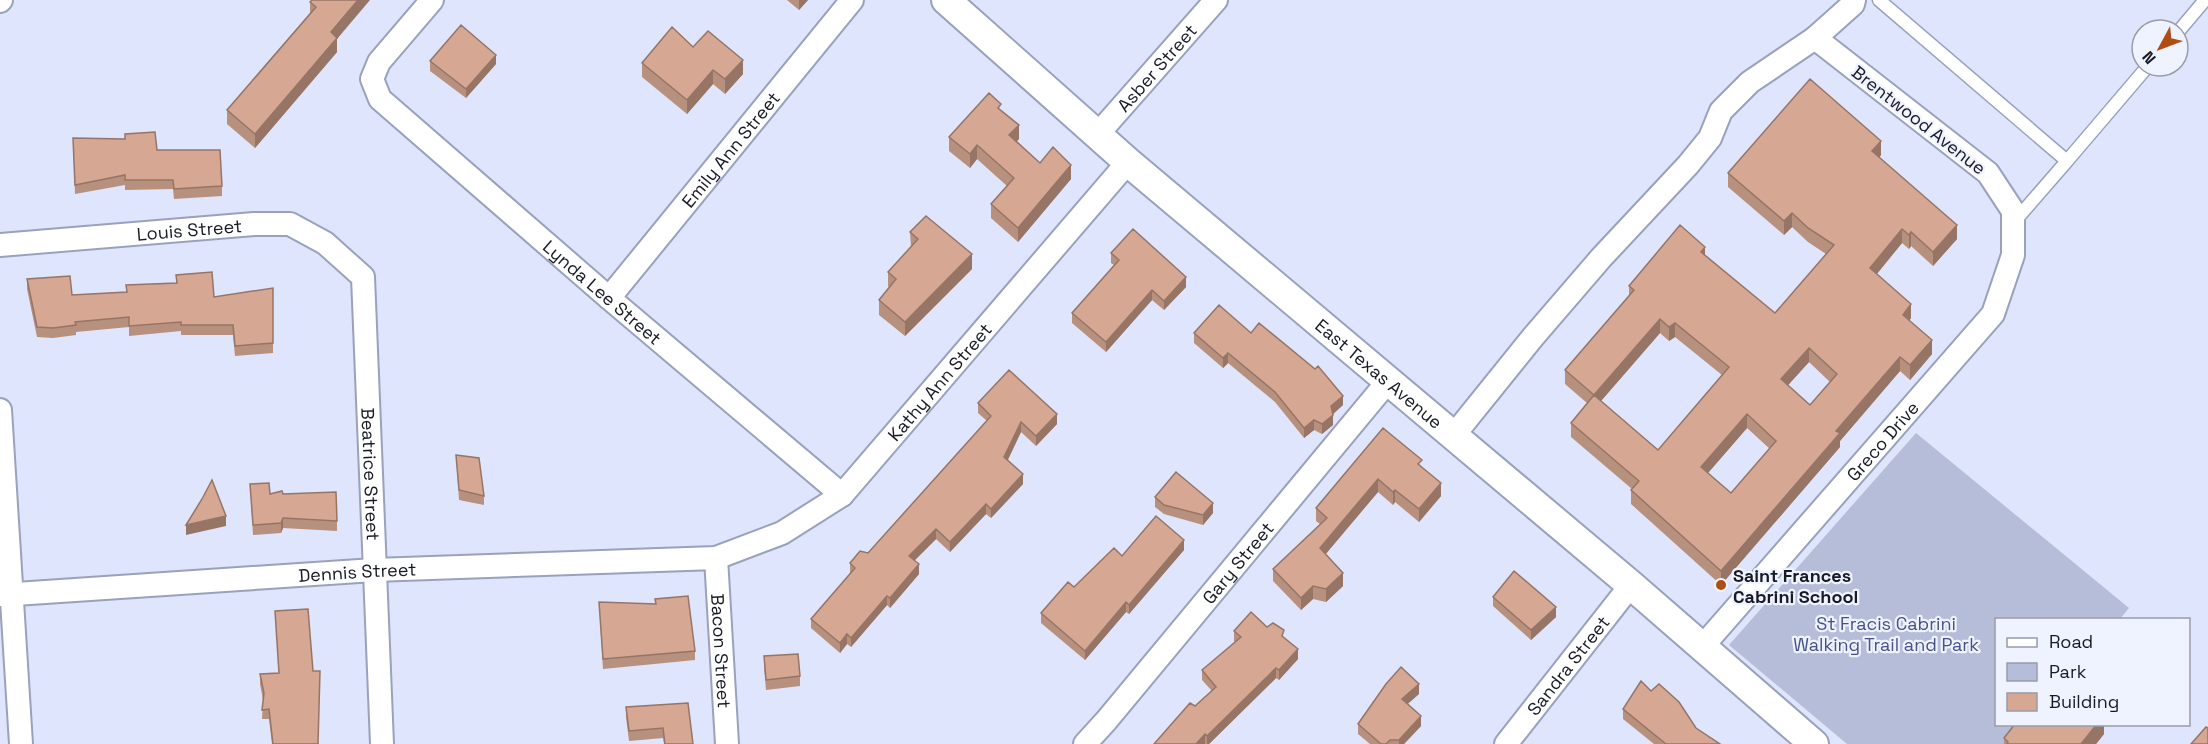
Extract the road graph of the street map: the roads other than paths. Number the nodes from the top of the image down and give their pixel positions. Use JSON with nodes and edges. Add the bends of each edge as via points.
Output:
{"nodes":[{"id":1,"x":432,"y":0,"type":"edge"},
{"id":2,"x":852,"y":0,"type":"edge"},
{"id":3,"x":946,"y":0,"type":"edge"},
{"id":4,"x":1216,"y":0,"type":"edge"},
{"id":5,"x":1854,"y":0,"type":"edge"},
{"id":6,"x":1879,"y":0,"type":"edge"},
{"id":7,"x":2205,"y":0,"type":"edge"},
{"id":8,"x":2190,"y":18,"type":"edge"},
{"id":9,"x":1815,"y":38,"type":"junction"},
{"id":10,"x":2138,"y":78,"type":"edge"},
{"id":11,"x":1097,"y":135,"type":"junction"},
{"id":12,"x":2067,"y":161,"type":"junction"},
{"id":13,"x":1128,"y":162,"type":"junction"},
{"id":14,"x":2013,"y":217,"type":"junction"},
{"id":15,"x":0,"y":245,"type":"edge"},
{"id":16,"x":363,"y":277,"type":"joint"},
{"id":17,"x":609,"y":298,"type":"junction"},
{"id":18,"x":1389,"y":380,"type":"junction"},
{"id":19,"x":0,"y":410,"type":"edge"},
{"id":20,"x":1454,"y":435,"type":"junction"},
{"id":21,"x":842,"y":495,"type":"junction"},
{"id":22,"x":716,"y":558,"type":"junction"},
{"id":23,"x":375,"y":570,"type":"junction"},
{"id":24,"x":1631,"y":585,"type":"junction"},
{"id":25,"x":7,"y":594,"type":"edge"},
{"id":26,"x":1702,"y":647,"type":"junction"},
{"id":27,"x":21,"y":744,"type":"edge"},
{"id":28,"x":382,"y":744,"type":"edge"},
{"id":29,"x":727,"y":744,"type":"edge"},
{"id":30,"x":1084,"y":744,"type":"edge"},
{"id":31,"x":1506,"y":744,"type":"edge"},
{"id":32,"x":1814,"y":744,"type":"edge"}],
"edges":[{"from":1,"to":17,"type":"street","name":"Lynda Lee Street","via":[[379,62],[372,79],[380,99]]},
{"from":2,"to":17,"type":"street","name":"Emily Ann Street"},
{"from":3,"to":11,"type":"street","name":"East Texas Avenue"},
{"from":4,"to":11,"type":"street","name":"Asber Street"},
{"from":5,"to":9,"type":"street"},
{"from":6,"to":12,"type":"lane"},
{"from":7,"to":8,"type":"lane"},
{"from":9,"to":14,"type":"street","name":"Brentwood Avenue","via":[[1988,173]]},
{"from":9,"to":20,"type":"street","via":[[1750,82],[1721,111],[1710,138],[1689,165],[1601,258]]},
{"from":10,"to":12,"type":"lane"},
{"from":11,"to":13,"type":"street","name":"East Texas Avenue"},
{"from":12,"to":14,"type":"lane"},
{"from":13,"to":18,"type":"street","name":"East Texas Avenue"},
{"from":13,"to":21,"type":"street","name":"Kathy Ann Street"},
{"from":14,"to":26,"type":"street","name":"Greco Drive","via":[[2013,255],[1993,314]]},
{"from":15,"to":16,"type":"street","name":"Louis Street","via":[[290,224],[325,243]]},
{"from":16,"to":23,"type":"street","name":"Beatrice Street"},
{"from":17,"to":21,"type":"street","name":"Lynda Lee Street"},
{"from":18,"to":20,"type":"street","name":"East Texas Avenue"},
{"from":18,"to":30,"type":"street","name":"Gary Street"},
{"from":19,"to":25,"type":"street"},
{"from":20,"to":24,"type":"street","name":"East Texas Avenue"},
{"from":21,"to":22,"type":"street","name":"Kathy Ann Street","via":[[782,533]]},
{"from":22,"to":23,"type":"street","name":"Dennis Street"},
{"from":22,"to":29,"type":"street","name":"Bacon Street"},
{"from":23,"to":25,"type":"street","name":"Dennis Street"},
{"from":23,"to":28,"type":"street","name":"Beatrice Street"},
{"from":24,"to":26,"type":"street","name":"East Texas Avenue"},
{"from":24,"to":31,"type":"street","name":"Sandra Street"},
{"from":25,"to":27,"type":"street"},
{"from":26,"to":32,"type":"street","name":"East Texas Avenue"}]}
